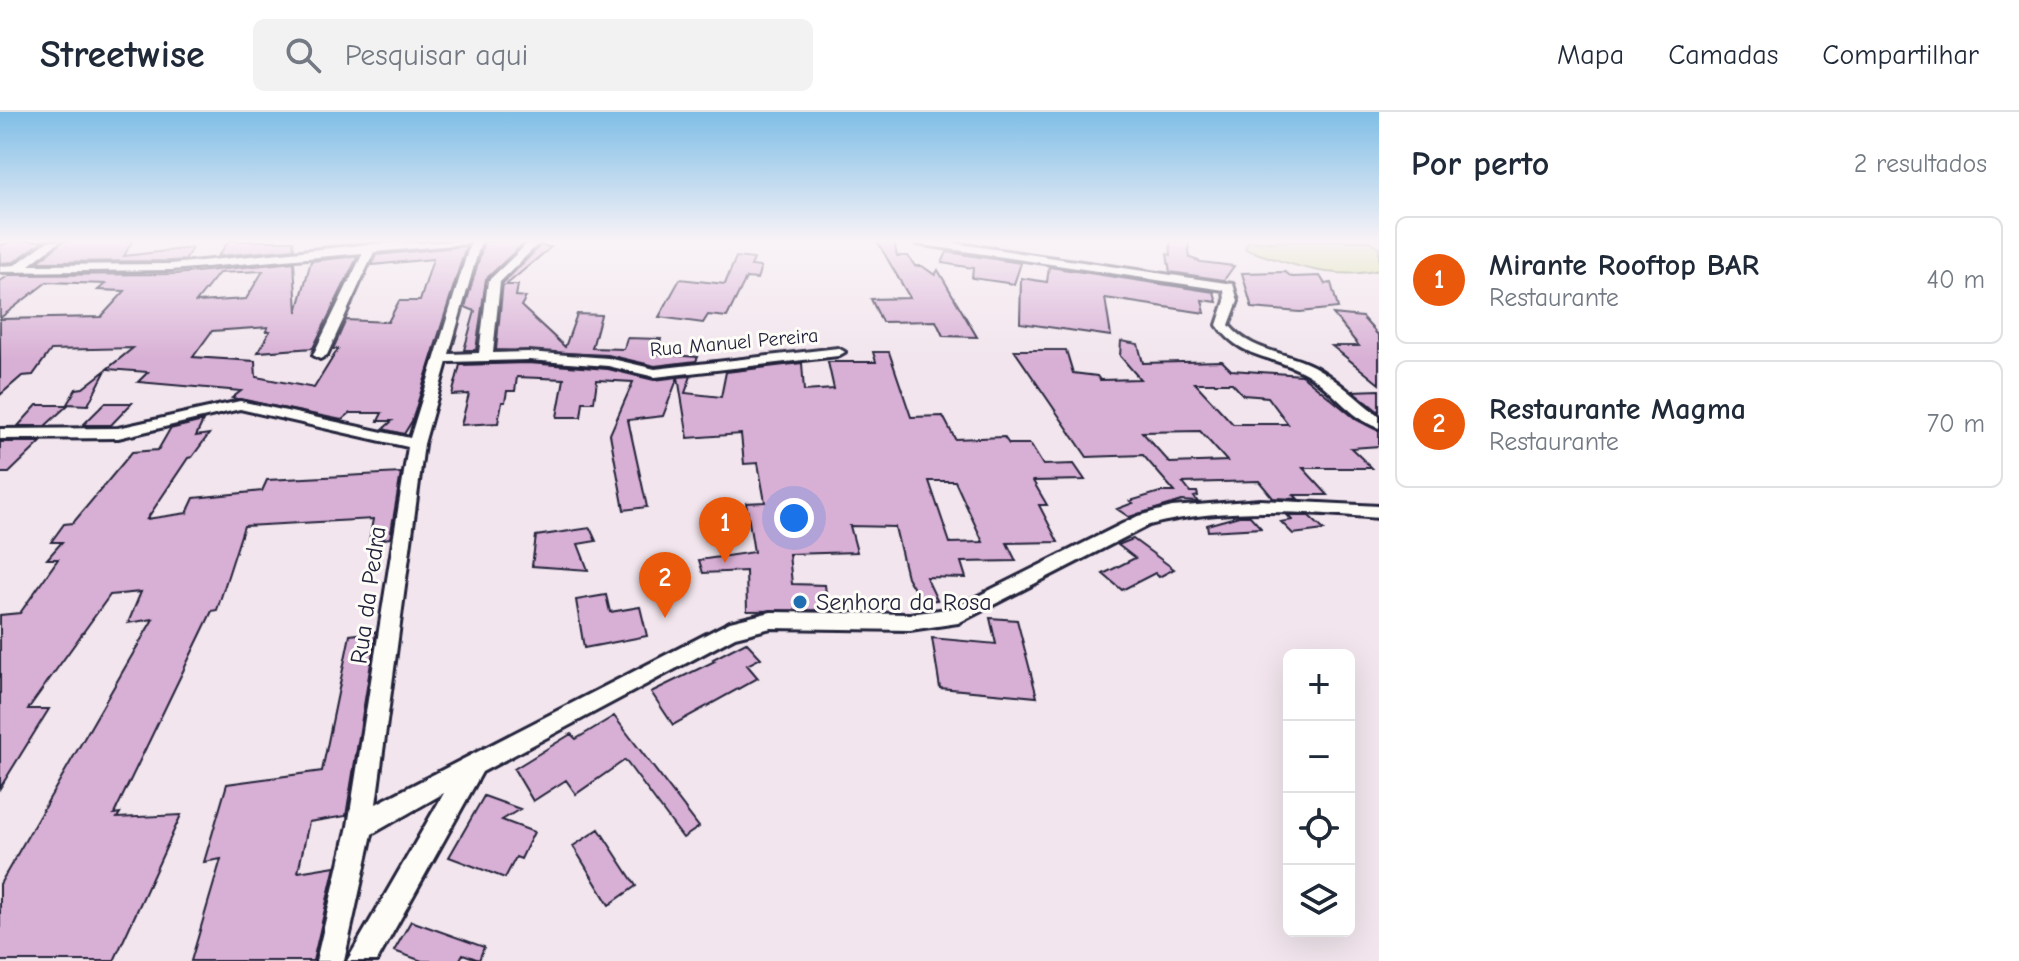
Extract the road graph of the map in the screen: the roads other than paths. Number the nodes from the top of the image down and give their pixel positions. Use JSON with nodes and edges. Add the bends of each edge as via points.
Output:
{"nodes":[{"id":1,"x":355,"y":281,"type":"edge"},
{"id":2,"x":465,"y":281,"type":"edge"},
{"id":3,"x":494,"y":281,"type":"edge"},
{"id":4,"x":1186,"y":281,"type":"edge"},
{"id":5,"x":838,"y":352,"type":"dead end"},
{"id":6,"x":320,"y":355,"type":"dead end"},
{"id":7,"x":486,"y":355,"type":"junction"},
{"id":8,"x":443,"y":358,"type":"junction"},
{"id":9,"x":1379,"y":423,"type":"edge"},
{"id":10,"x":0,"y":434,"type":"edge"},
{"id":11,"x":416,"y":444,"type":"junction"},
{"id":12,"x":1379,"y":512,"type":"edge"},
{"id":13,"x":474,"y":764,"type":"junction"},
{"id":14,"x":361,"y":826,"type":"junction"},
{"id":15,"x":330,"y":961,"type":"edge"},
{"id":16,"x":361,"y":961,"type":"edge"}],
"edges":[{"from":1,"to":6,"type":"street"},
{"from":2,"to":8,"type":"street","name":"Rua da Pedra"},
{"from":3,"to":7,"type":"street"},
{"from":4,"to":9,"type":"street","via":[[1229,287],[1231,308],[1223,325],[1235,340],[1309,369]]},
{"from":5,"to":7,"type":"street","name":"Rua Manuel Pereira","via":[[655,373],[597,361]]},
{"from":7,"to":8,"type":"street","name":"Rua Manuel Pereira"},
{"from":8,"to":11,"type":"street","name":"Rua da Pedra"},
{"from":10,"to":11,"type":"street","via":[[118,433],[240,405]]},
{"from":11,"to":14,"type":"street","name":"Rua da Pedra"},
{"from":12,"to":13,"type":"street","via":[[1236,507],[1168,513],[1144,520],[958,615],[910,622],[771,620],[730,630]]},
{"from":13,"to":14,"type":"street"},
{"from":13,"to":16,"type":"street"},
{"from":14,"to":15,"type":"street","name":"Rua da Pedra"}]}
